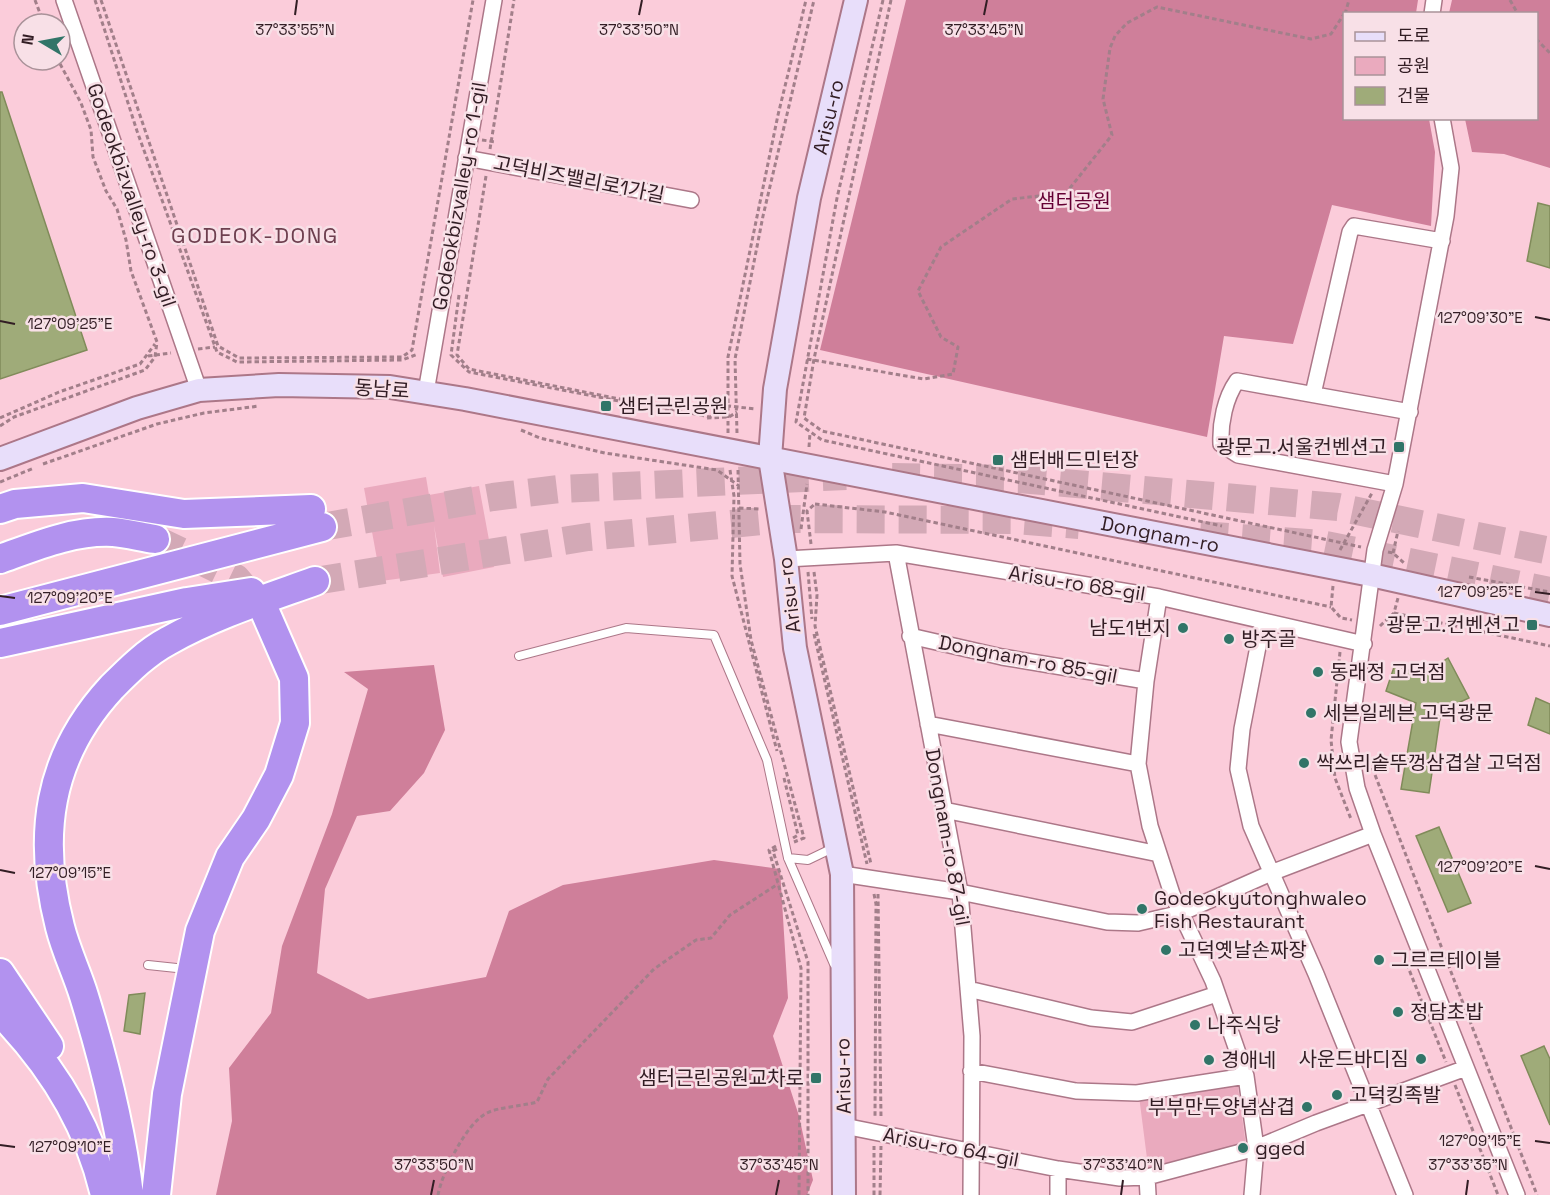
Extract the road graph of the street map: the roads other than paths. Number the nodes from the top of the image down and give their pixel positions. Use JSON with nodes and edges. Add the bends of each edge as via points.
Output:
{"nodes":[{"id":1,"x":64,"y":0,"type":"edge"},
{"id":2,"x":494,"y":0,"type":"edge"},
{"id":3,"x":856,"y":0,"type":"edge"},
{"id":4,"x":1442,"y":120,"type":"edge"},
{"id":5,"x":466,"y":158,"type":"junction"},
{"id":6,"x":692,"y":200,"type":"dead end"},
{"id":7,"x":1442,"y":241,"type":"junction"},
{"id":8,"x":200,"y":390,"type":"junction"},
{"id":9,"x":426,"y":392,"type":"junction"},
{"id":10,"x":1313,"y":394,"type":"junction"},
{"id":11,"x":1410,"y":412,"type":"junction"},
{"id":12,"x":770,"y":458,"type":"junction"},
{"id":13,"x":0,"y":459,"type":"edge"},
{"id":14,"x":1395,"y":484,"type":"junction"},
{"id":15,"x":0,"y":509,"type":"edge"},
{"id":16,"x":155,"y":539,"type":"tunnel mouth"},
{"id":17,"x":896,"y":553,"type":"junction"},
{"id":18,"x":0,"y":559,"type":"edge"},
{"id":19,"x":796,"y":559,"type":"junction"},
{"id":20,"x":1371,"y":575,"type":"junction"},
{"id":21,"x":1159,"y":597,"type":"junction"},
{"id":22,"x":0,"y":611,"type":"edge"},
{"id":23,"x":266,"y":614,"type":"tunnel mouth"},
{"id":24,"x":1550,"y":615,"type":"edge"},
{"id":25,"x":1263,"y":621,"type":"junction"},
{"id":26,"x":910,"y":636,"type":"junction"},
{"id":27,"x":0,"y":643,"type":"edge"},
{"id":28,"x":1364,"y":644,"type":"junction"},
{"id":29,"x":519,"y":656,"type":"dead end"},
{"id":30,"x":1146,"y":681,"type":"junction"},
{"id":31,"x":928,"y":724,"type":"junction"},
{"id":32,"x":1138,"y":764,"type":"junction"},
{"id":33,"x":944,"y":810,"type":"junction"},
{"id":34,"x":1373,"y":834,"type":"junction"},
{"id":35,"x":836,"y":846,"type":"junction"},
{"id":36,"x":1159,"y":854,"type":"junction"},
{"id":37,"x":788,"y":858,"type":"junction"},
{"id":38,"x":1271,"y":873,"type":"junction"},
{"id":39,"x":842,"y":874,"type":"junction"},
{"id":40,"x":960,"y":892,"type":"junction"},
{"id":41,"x":1181,"y":913,"type":"junction"},
{"id":42,"x":148,"y":965,"type":"dead end"},
{"id":43,"x":191,"y":970,"type":"junction"},
{"id":44,"x":0,"y":973,"type":"edge"},
{"id":45,"x":842,"y":982,"type":"junction"},
{"id":46,"x":968,"y":989,"type":"junction"},
{"id":47,"x":1217,"y":994,"type":"junction"},
{"id":48,"x":0,"y":1012,"type":"edge"},
{"id":49,"x":0,"y":1022,"type":"edge"},
{"id":50,"x":25,"y":1037,"type":"junction"},
{"id":51,"x":1466,"y":1068,"type":"junction"},
{"id":52,"x":971,"y":1071,"type":"junction"},
{"id":53,"x":1246,"y":1076,"type":"junction"},
{"id":54,"x":1369,"y":1102,"type":"junction"},
{"id":55,"x":83,"y":1125,"type":"junction"},
{"id":56,"x":844,"y":1126,"type":"junction"},
{"id":57,"x":1256,"y":1148,"type":"junction"},
{"id":58,"x":971,"y":1151,"type":"junction"},
{"id":59,"x":1058,"y":1169,"type":"junction"},
{"id":60,"x":1147,"y":1177,"type":"junction"},
{"id":61,"x":105,"y":1195,"type":"edge"},
{"id":62,"x":129,"y":1195,"type":"edge"},
{"id":63,"x":156,"y":1195,"type":"edge"},
{"id":64,"x":173,"y":1195,"type":"edge"},
{"id":65,"x":844,"y":1195,"type":"edge"},
{"id":66,"x":971,"y":1195,"type":"edge"},
{"id":67,"x":1058,"y":1195,"type":"edge"},
{"id":68,"x":1148,"y":1195,"type":"edge"},
{"id":69,"x":1252,"y":1195,"type":"edge"},
{"id":70,"x":1405,"y":1195,"type":"edge"},
{"id":71,"x":1517,"y":1195,"type":"edge"}],
"edges":[{"from":1,"to":8,"type":"street","name":"Godeokbizvalley-ro 3-gil"},
{"from":2,"to":5,"type":"street","name":"Godeokbizvalley-ro 1-gil"},
{"from":3,"to":12,"type":"main road","name":"Arisu-ro","via":[[809,198],[775,389]]},
{"from":4,"to":7,"type":"street","via":[[1451,168]]},
{"from":5,"to":6,"type":"street","name":"고덕비즈밸리로1가길"},
{"from":5,"to":9,"type":"street","name":"Godeokbizvalley-ro 1-gil"},
{"from":7,"to":10,"type":"street","via":[[1354,226]]},
{"from":7,"to":11,"type":"street"},
{"from":8,"to":9,"type":"main road","name":"동남로","via":[[279,385],[390,387]]},
{"from":8,"to":13,"type":"main road","name":"동남로","via":[[137,408]]},
{"from":9,"to":12,"type":"main road","name":"동남로"},
{"from":10,"to":11,"type":"street"},
{"from":10,"to":14,"type":"street","via":[[1237,381],[1230,391],[1220,429],[1221,444],[1238,455]]},
{"from":11,"to":14,"type":"street"},
{"from":12,"to":19,"type":"main road","name":"Arisu-ro"},
{"from":12,"to":20,"type":"main road","name":"Dongnam-ro"},
{"from":14,"to":20,"type":"street"},
{"from":15,"to":22,"type":"highway","via":[[83,498],[184,514],[316,518]]},
{"from":16,"to":18,"type":"highway","via":[[114,532],[86,533],[58,538]]},
{"from":17,"to":19,"type":"street","name":"Arisu-ro 68-gil"},
{"from":17,"to":21,"type":"street","name":"Arisu-ro 68-gil"},
{"from":17,"to":26,"type":"street","name":"Dongnam-ro 87-gil"},
{"from":19,"to":35,"type":"main road","name":"Arisu-ro","via":[[795,648]]},
{"from":20,"to":24,"type":"main road","name":"Dongnam-ro"},
{"from":20,"to":28,"type":"street"},
{"from":21,"to":25,"type":"street","name":"Arisu-ro 68-gil"},
{"from":21,"to":30,"type":"street","name":"Dongnam-ro 85-gil"},
{"from":23,"to":43,"type":"highway","via":[[294,678],[295,723],[279,775],[230,857],[200,931]]},
{"from":25,"to":28,"type":"street","name":"Arisu-ro 68-gil"},
{"from":25,"to":38,"type":"street","via":[[1238,769],[1251,826]]},
{"from":26,"to":30,"type":"street","name":"Dongnam-ro 85-gil","via":[[1002,657]]},
{"from":26,"to":31,"type":"street","name":"Dongnam-ro 87-gil"},
{"from":27,"to":62,"type":"highway","via":[[187,603],[315,581],[241,607],[166,642],[127,672],[101,699],[82,723],[63,761],[47,841],[51,884],[61,930],[103,1058]]},
{"from":28,"to":34,"type":"street","via":[[1349,742],[1357,788]]},
{"from":29,"to":37,"type":"lane","via":[[626,628],[714,635],[767,760]]},
{"from":30,"to":32,"type":"street","name":"Dongnam-ro 85-gil"},
{"from":31,"to":32,"type":"street"},
{"from":31,"to":33,"type":"street","name":"Dongnam-ro 87-gil"},
{"from":32,"to":36,"type":"street","name":"Dongnam-ro 85-gil"},
{"from":33,"to":36,"type":"street"},
{"from":33,"to":40,"type":"street","name":"Dongnam-ro 87-gil"},
{"from":34,"to":38,"type":"street"},
{"from":34,"to":51,"type":"street"},
{"from":35,"to":37,"type":"lane","via":[[808,860]]},
{"from":35,"to":39,"type":"main road","name":"Arisu-ro"},
{"from":36,"to":41,"type":"street","name":"Dongnam-ro 85-gil"},
{"from":37,"to":45,"type":"lane"},
{"from":38,"to":41,"type":"street"},
{"from":38,"to":54,"type":"street"},
{"from":39,"to":40,"type":"street"},
{"from":39,"to":45,"type":"main road","name":"Arisu-ro"},
{"from":40,"to":41,"type":"street","via":[[1107,922],[1138,923]]},
{"from":40,"to":46,"type":"street","name":"Dongnam-ro 87-gil"},
{"from":41,"to":47,"type":"street","name":"Dongnam-ro 85-gil"},
{"from":42,"to":43,"type":"lane"},
{"from":43,"to":63,"type":"highway","via":[[167,1094]]},
{"from":43,"to":64,"type":"highway","via":[[196,1033]]},
{"from":44,"to":55,"type":"highway","via":[[56,1058]]},
{"from":45,"to":56,"type":"main road","name":"Arisu-ro"},
{"from":46,"to":47,"type":"street","via":[[1091,1018],[1131,1022]]},
{"from":46,"to":52,"type":"street","name":"Dongnam-ro 87-gil"},
{"from":47,"to":53,"type":"street","name":"Dongnam-ro 85-gil"},
{"from":48,"to":50,"type":"highway"},
{"from":49,"to":50,"type":"highway"},
{"from":50,"to":55,"type":"highway"},
{"from":51,"to":54,"type":"street","name":"Arisu-ro 64-gil"},
{"from":51,"to":71,"type":"street"},
{"from":52,"to":53,"type":"street","via":[[1076,1091],[1137,1094]]},
{"from":52,"to":58,"type":"street","name":"Dongnam-ro 87-gil"},
{"from":53,"to":57,"type":"street","name":"Dongnam-ro 85-gil"},
{"from":54,"to":57,"type":"street","name":"Arisu-ro 64-gil"},
{"from":54,"to":70,"type":"street"},
{"from":55,"to":61,"type":"highway"},
{"from":56,"to":58,"type":"street","name":"Arisu-ro 64-gil"},
{"from":56,"to":65,"type":"main road","name":"Arisu-ro"},
{"from":57,"to":60,"type":"street","name":"Arisu-ro 64-gil"},
{"from":57,"to":69,"type":"street","name":"Dongnam-ro 85-gil"},
{"from":58,"to":59,"type":"street","name":"Arisu-ro 64-gil"},
{"from":58,"to":66,"type":"street","name":"Dongnam-ro 87-gil"},
{"from":59,"to":60,"type":"street","name":"Arisu-ro 64-gil","via":[[1120,1178]]},
{"from":59,"to":67,"type":"street"},
{"from":60,"to":68,"type":"street"}]}
